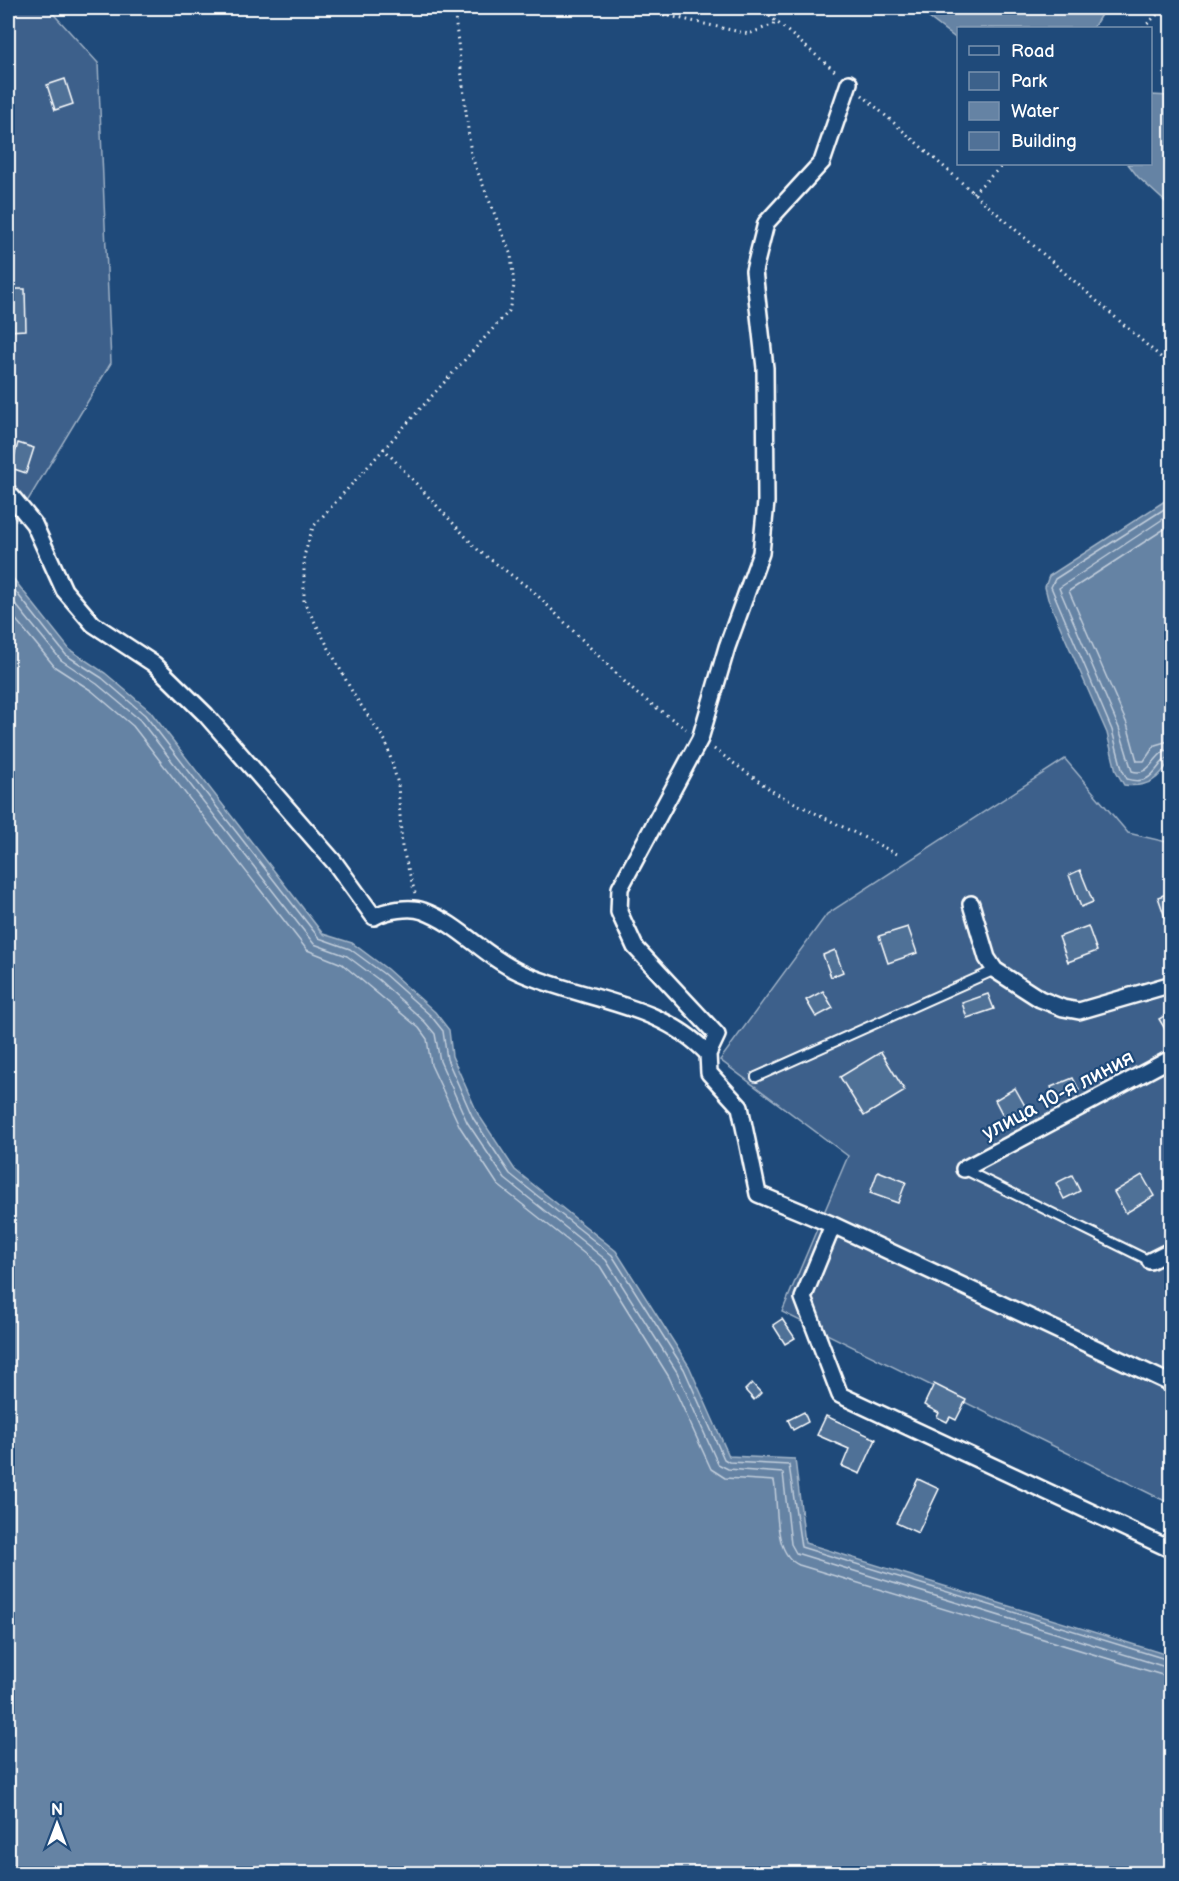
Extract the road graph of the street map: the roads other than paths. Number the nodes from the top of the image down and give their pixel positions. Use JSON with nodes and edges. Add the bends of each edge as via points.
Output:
{"nodes":[{"id":1,"x":849,"y":83,"type":"road end"},
{"id":2,"x":8,"y":492,"type":"edge"},
{"id":3,"x":970,"y":904,"type":"dead end"},
{"id":4,"x":995,"y":970,"type":"junction"},
{"id":5,"x":1172,"y":984,"type":"edge"},
{"id":6,"x":708,"y":1054,"type":"junction"},
{"id":7,"x":1172,"y":1058,"type":"edge"},
{"id":8,"x":756,"y":1077,"type":"dead end"},
{"id":9,"x":964,"y":1169,"type":"joint"},
{"id":10,"x":833,"y":1225,"type":"junction"},
{"id":11,"x":1172,"y":1250,"type":"edge"},
{"id":12,"x":1150,"y":1261,"type":"joint"},
{"id":13,"x":1172,"y":1384,"type":"edge"},
{"id":14,"x":1172,"y":1550,"type":"edge"}],
"edges":[{"from":1,"to":6,"type":"street","via":[[822,162],[765,223],[754,271],[765,368],[766,502],[762,543],[700,739],[620,888],[619,912],[635,946],[717,1035]]},
{"from":2,"to":6,"type":"street","via":[[34,524],[64,590],[93,624],[154,664],[206,715],[335,863],[374,917],[380,913],[420,910],[518,971],[651,1016],[691,1036]]},
{"from":3,"to":4,"type":"street","via":[[987,958]]},
{"from":4,"to":5,"type":"street","via":[[1040,999],[1079,1011]]},
{"from":4,"to":8,"type":"lane"},
{"from":6,"to":10,"type":"street","via":[[709,1073],[740,1107],[758,1194]]},
{"from":7,"to":9,"type":"street","name":"улица 10-я линия"},
{"from":9,"to":12,"type":"lane"},
{"from":10,"to":13,"type":"street"},
{"from":10,"to":14,"type":"street","via":[[803,1298],[840,1395]]},
{"from":11,"to":12,"type":"street"}]}
